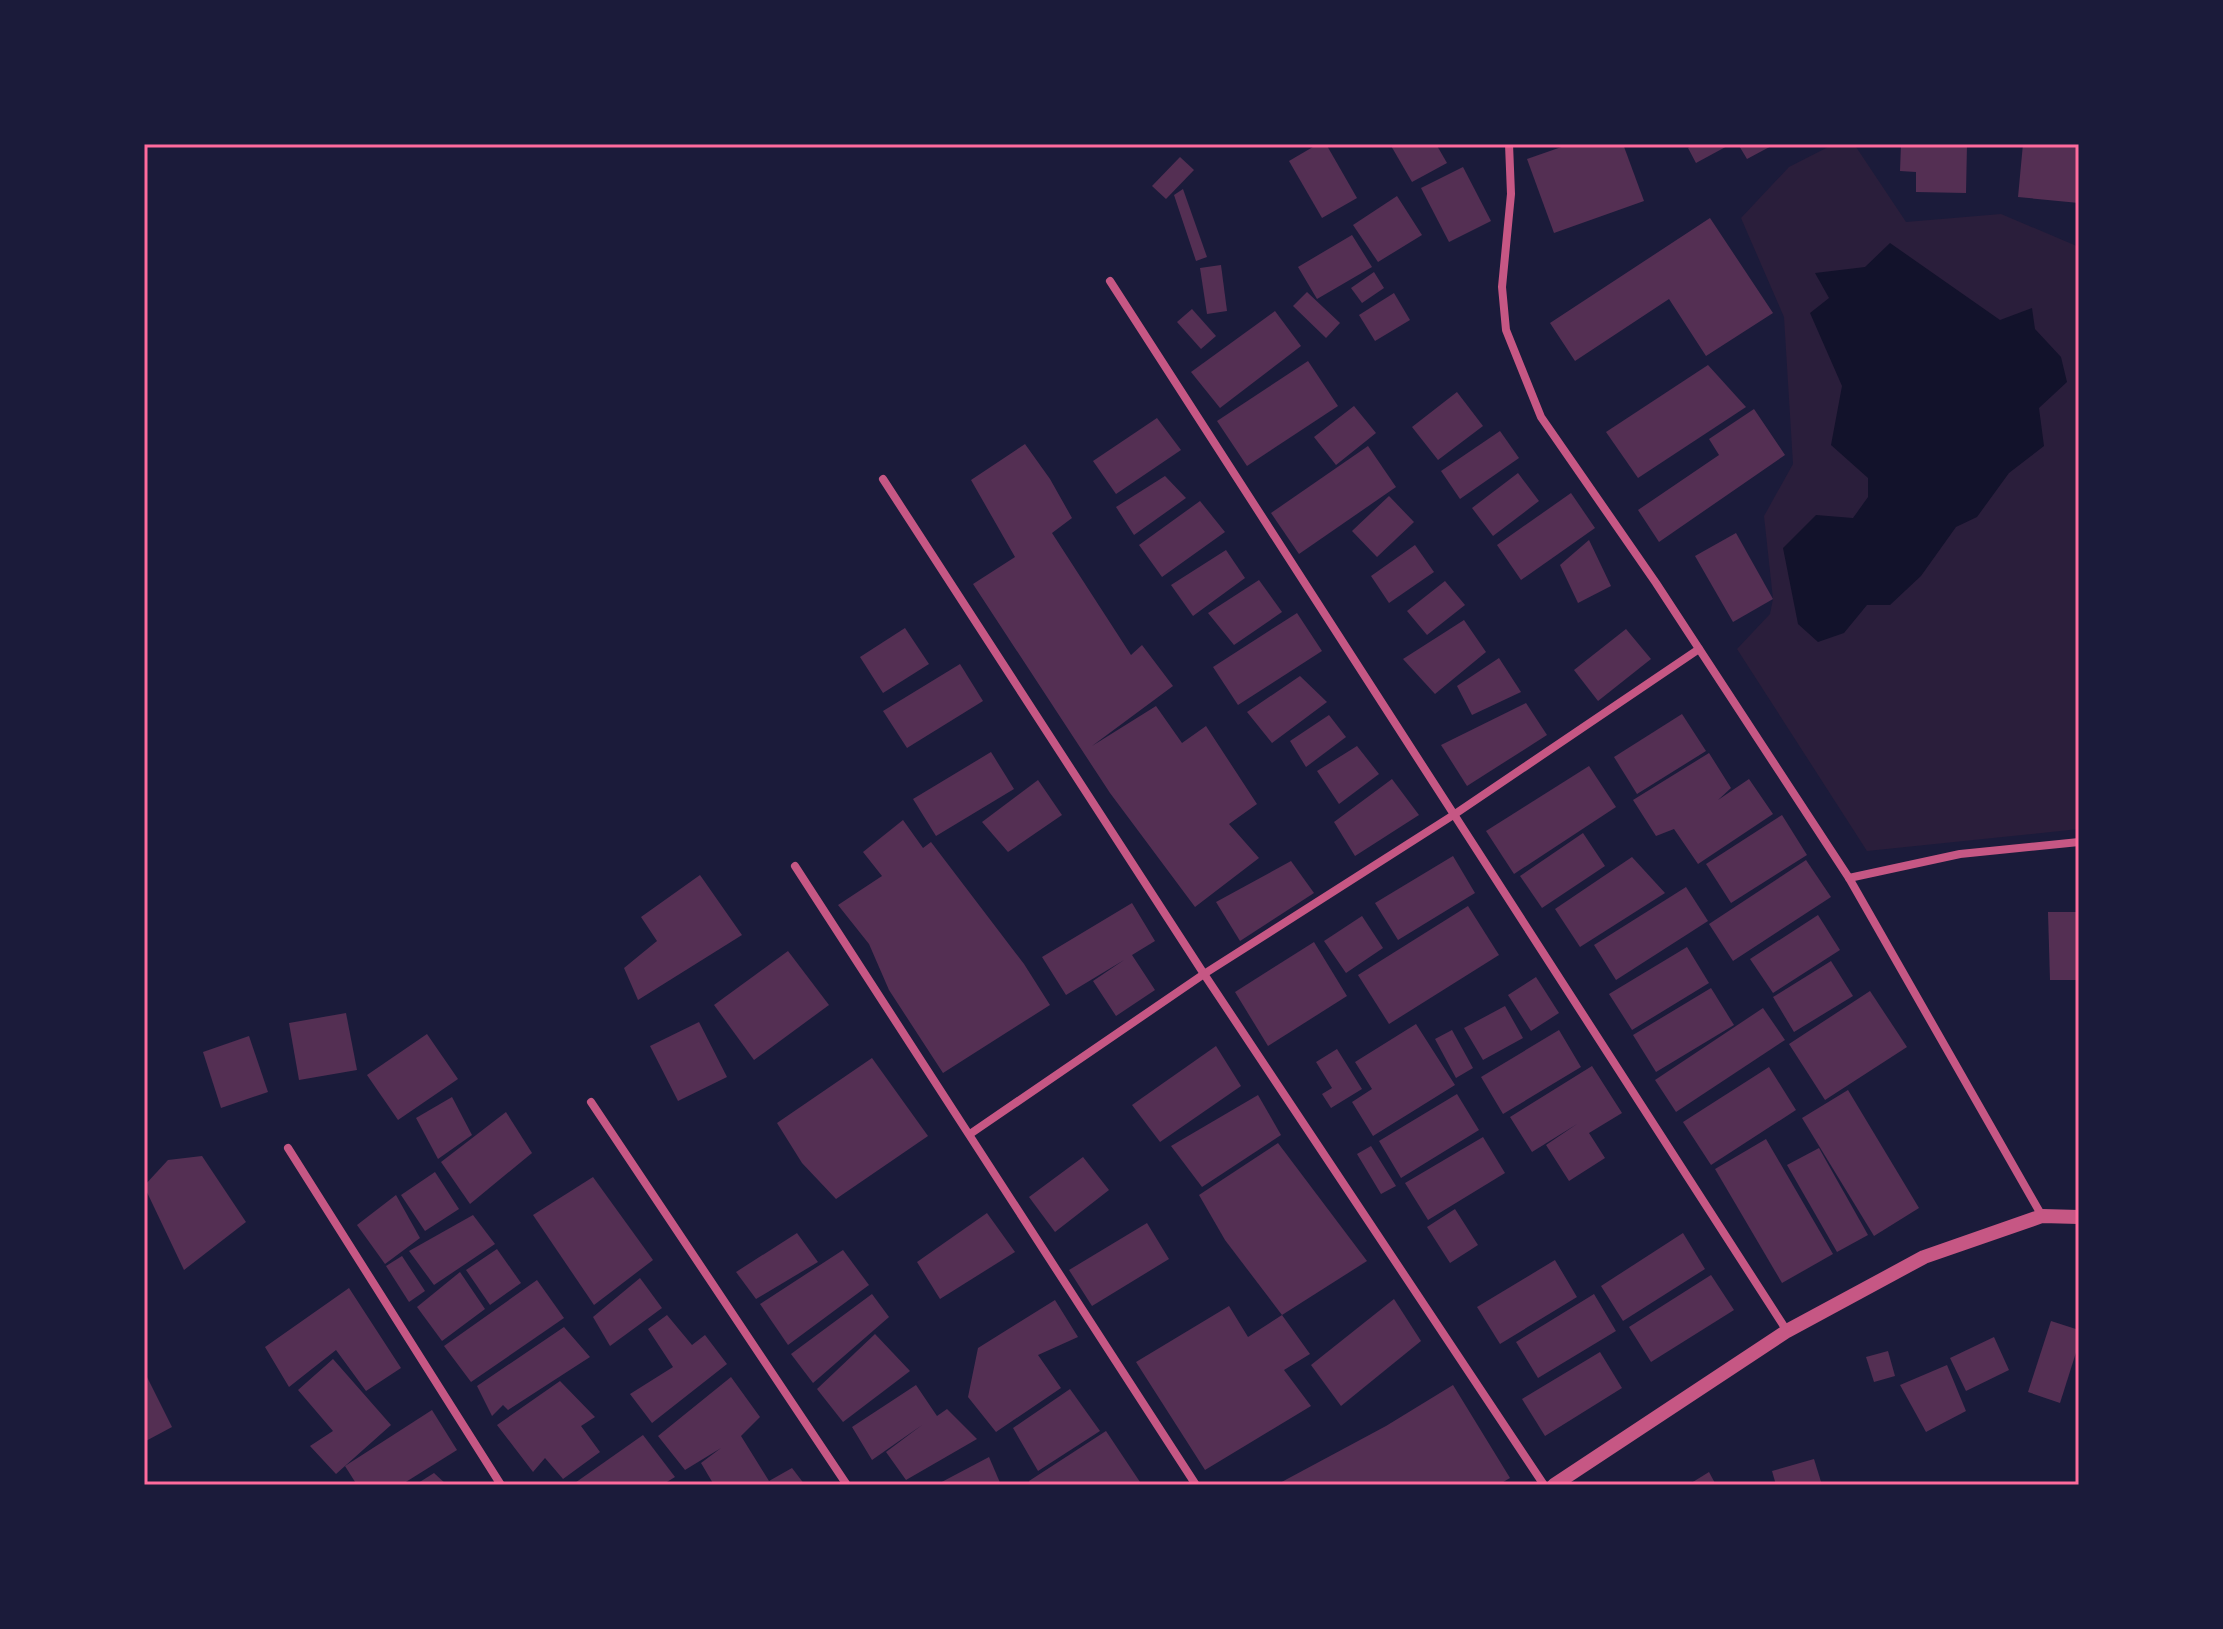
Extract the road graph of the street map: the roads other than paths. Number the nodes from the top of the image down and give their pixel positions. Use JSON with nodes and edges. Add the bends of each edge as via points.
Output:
{"nodes":[{"id":1,"x":1509,"y":144,"type":"edge"},
{"id":2,"x":1110,"y":281,"type":"dead end"},
{"id":3,"x":883,"y":479,"type":"dead end"},
{"id":4,"x":1699,"y":649,"type":"junction"},
{"id":5,"x":1455,"y":814,"type":"junction"},
{"id":6,"x":2079,"y":842,"type":"edge"},
{"id":7,"x":795,"y":866,"type":"dead end"},
{"id":8,"x":1849,"y":878,"type":"junction"},
{"id":9,"x":1204,"y":974,"type":"junction"},
{"id":10,"x":591,"y":1102,"type":"dead end"},
{"id":11,"x":970,"y":1134,"type":"junction"},
{"id":12,"x":288,"y":1148,"type":"dead end"},
{"id":13,"x":2042,"y":1216,"type":"junction"},
{"id":14,"x":2079,"y":1217,"type":"edge"},
{"id":15,"x":1787,"y":1331,"type":"junction"},
{"id":16,"x":501,"y":1485,"type":"edge"},
{"id":17,"x":847,"y":1485,"type":"edge"},
{"id":18,"x":1196,"y":1485,"type":"edge"},
{"id":19,"x":1544,"y":1485,"type":"edge"},
{"id":20,"x":1554,"y":1485,"type":"edge"}],
"edges":[{"from":1,"to":4,"type":"street","via":[[1511,194],[1502,287],[1506,330],[1521,371],[1541,417]]},
{"from":2,"to":5,"type":"street"},
{"from":3,"to":9,"type":"street"},
{"from":4,"to":5,"type":"street"},
{"from":4,"to":8,"type":"street"},
{"from":5,"to":9,"type":"street"},
{"from":5,"to":15,"type":"street"},
{"from":6,"to":8,"type":"street","via":[[1960,854]]},
{"from":7,"to":11,"type":"street"},
{"from":8,"to":13,"type":"street"},
{"from":9,"to":11,"type":"street"},
{"from":9,"to":19,"type":"street"},
{"from":10,"to":17,"type":"street"},
{"from":11,"to":18,"type":"street"},
{"from":12,"to":16,"type":"street"},
{"from":13,"to":14,"type":"street"},
{"from":13,"to":15,"type":"street","via":[[1924,1257]]},
{"from":15,"to":20,"type":"street"}]}
